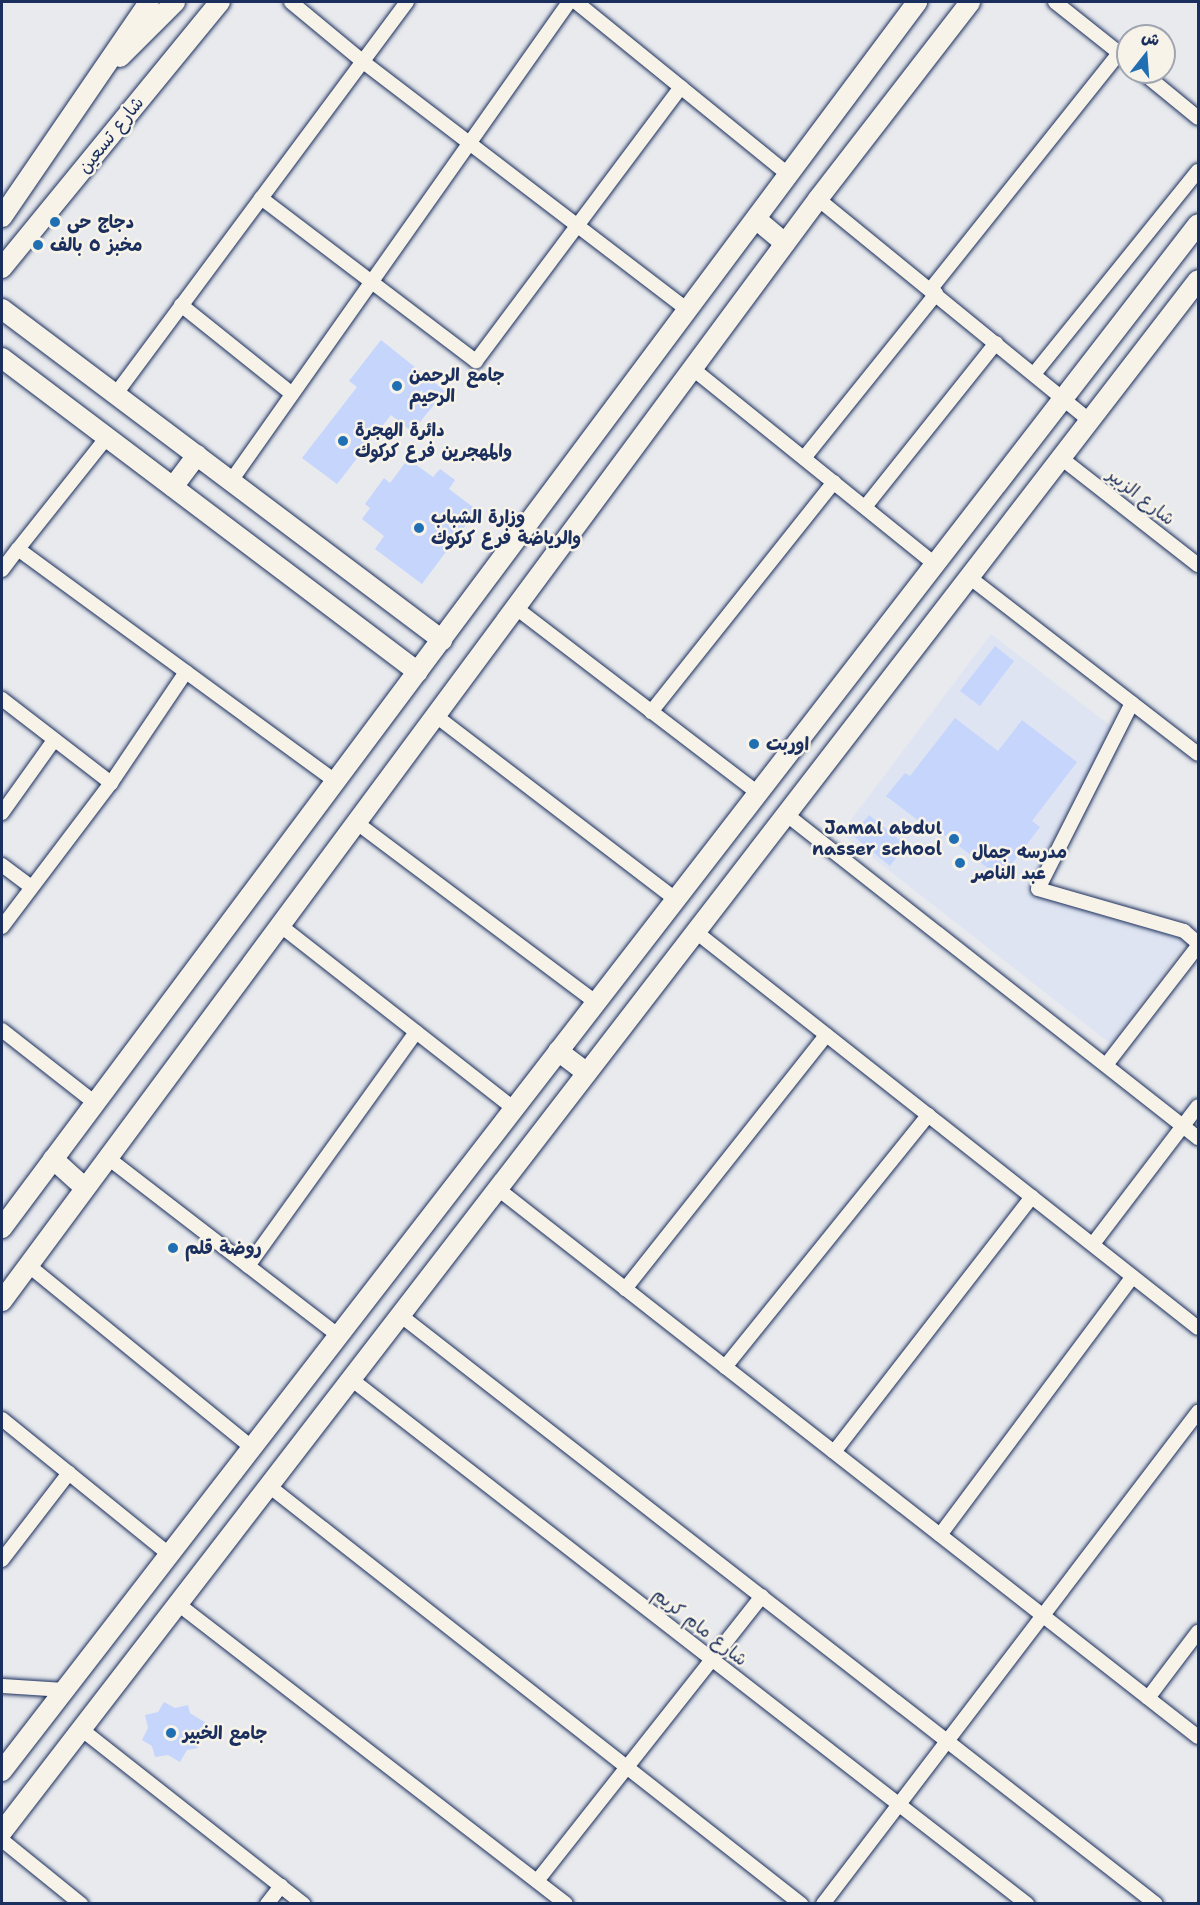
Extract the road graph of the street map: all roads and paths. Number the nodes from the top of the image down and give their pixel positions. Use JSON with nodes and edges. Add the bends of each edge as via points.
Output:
{"nodes":[{"id":1,"x":149,"y":2,"type":"edge"},
{"id":2,"x":175,"y":2,"type":"edge"},
{"id":3,"x":204,"y":2,"type":"edge"},
{"id":4,"x":220,"y":2,"type":"edge"},
{"id":5,"x":291,"y":2,"type":"edge"},
{"id":6,"x":407,"y":2,"type":"edge"},
{"id":7,"x":569,"y":2,"type":"edge"},
{"id":8,"x":576,"y":2,"type":"edge"},
{"id":9,"x":917,"y":2,"type":"edge"},
{"id":10,"x":970,"y":2,"type":"edge"},
{"id":11,"x":1055,"y":2,"type":"edge"},
{"id":12,"x":1116,"y":51,"type":"edge"},
{"id":13,"x":362,"y":61,"type":"junction"},
{"id":14,"x":1116,"y":67,"type":"edge"},
{"id":15,"x":97,"y":76,"type":"junction"},
{"id":16,"x":155,"y":80,"type":"junction"},
{"id":17,"x":1157,"y":84,"type":"edge"},
{"id":18,"x":681,"y":87,"type":"junction"},
{"id":19,"x":1198,"y":118,"type":"edge"},
{"id":20,"x":469,"y":143,"type":"junction"},
{"id":21,"x":1198,"y":171,"type":"edge"},
{"id":22,"x":789,"y":175,"type":"junction"},
{"id":23,"x":261,"y":198,"type":"junction"},
{"id":24,"x":818,"y":199,"type":"junction"},
{"id":25,"x":2,"y":218,"type":"edge"},
{"id":26,"x":756,"y":219,"type":"junction"},
{"id":27,"x":1198,"y":224,"type":"edge"},
{"id":28,"x":576,"y":225,"type":"junction"},
{"id":29,"x":785,"y":243,"type":"junction"},
{"id":30,"x":2,"y":268,"type":"edge"},
{"id":31,"x":1198,"y":280,"type":"edge"},
{"id":32,"x":370,"y":282,"type":"junction"},
{"id":33,"x":933,"y":292,"type":"junction"},
{"id":34,"x":182,"y":305,"type":"junction"},
{"id":35,"x":688,"y":310,"type":"junction"},
{"id":36,"x":4,"y":314,"type":"edge"},
{"id":37,"x":996,"y":344,"type":"junction"},
{"id":38,"x":2,"y":358,"type":"edge"},
{"id":39,"x":693,"y":369,"type":"junction"},
{"id":40,"x":1034,"y":375,"type":"junction"},
{"id":41,"x":115,"y":394,"type":"junction"},
{"id":42,"x":292,"y":394,"type":"junction"},
{"id":43,"x":1063,"y":399,"type":"junction"},
{"id":44,"x":1090,"y":421,"type":"junction"},
{"id":45,"x":107,"y":437,"type":"junction"},
{"id":46,"x":197,"y":455,"type":"junction"},
{"id":47,"x":804,"y":458,"type":"junction"},
{"id":48,"x":1061,"y":458,"type":"junction"},
{"id":49,"x":231,"y":481,"type":"junction"},
{"id":50,"x":834,"y":482,"type":"junction"},
{"id":51,"x":173,"y":487,"type":"junction"},
{"id":52,"x":865,"y":507,"type":"junction"},
{"id":53,"x":18,"y":549,"type":"junction"},
{"id":54,"x":1197,"y":562,"type":"edge"},
{"id":55,"x":935,"y":564,"type":"junction"},
{"id":56,"x":2,"y":570,"type":"edge"},
{"id":57,"x":969,"y":577,"type":"junction"},
{"id":58,"x":516,"y":609,"type":"junction"},
{"id":59,"x":442,"y":640,"type":"junction"},
{"id":60,"x":186,"y":672,"type":"junction"},
{"id":61,"x":418,"y":672,"type":"junction"},
{"id":62,"x":2,"y":699,"type":"edge"},
{"id":63,"x":1132,"y":703,"type":"junction"},
{"id":64,"x":651,"y":712,"type":"junction"},
{"id":65,"x":436,"y":716,"type":"junction"},
{"id":66,"x":54,"y":740,"type":"junction"},
{"id":67,"x":1198,"y":754,"type":"edge"},
{"id":68,"x":336,"y":782,"type":"junction"},
{"id":69,"x":111,"y":783,"type":"junction"},
{"id":70,"x":758,"y":793,"type":"junction"},
{"id":71,"x":2,"y":813,"type":"edge"},
{"id":72,"x":787,"y":814,"type":"junction"},
{"id":73,"x":357,"y":823,"type":"junction"},
{"id":74,"x":2,"y":865,"type":"edge"},
{"id":75,"x":31,"y":887,"type":"junction"},
{"id":76,"x":675,"y":899,"type":"junction"},
{"id":77,"x":280,"y":926,"type":"junction"},
{"id":78,"x":2,"y":927,"type":"edge"},
{"id":79,"x":696,"y":932,"type":"junction"},
{"id":80,"x":1198,"y":945,"type":"edge"},
{"id":81,"x":595,"y":1002,"type":"junction"},
{"id":82,"x":2,"y":1030,"type":"edge"},
{"id":83,"x":416,"y":1032,"type":"junction"},
{"id":84,"x":826,"y":1035,"type":"junction"},
{"id":85,"x":558,"y":1051,"type":"junction"},
{"id":86,"x":1106,"y":1065,"type":"junction"},
{"id":87,"x":587,"y":1073,"type":"junction"},
{"id":88,"x":95,"y":1103,"type":"junction"},
{"id":89,"x":1198,"y":1106,"type":"edge"},
{"id":90,"x":513,"y":1108,"type":"junction"},
{"id":91,"x":928,"y":1115,"type":"junction"},
{"id":92,"x":1183,"y":1126,"type":"junction"},
{"id":93,"x":1198,"y":1138,"type":"edge"},
{"id":94,"x":108,"y":1158,"type":"junction"},
{"id":95,"x":53,"y":1160,"type":"junction"},
{"id":96,"x":85,"y":1188,"type":"junction"},
{"id":97,"x":498,"y":1189,"type":"junction"},
{"id":98,"x":1032,"y":1197,"type":"junction"},
{"id":99,"x":4,"y":1220,"type":"edge"},
{"id":100,"x":1092,"y":1244,"type":"junction"},
{"id":101,"x":28,"y":1265,"type":"junction"},
{"id":102,"x":248,"y":1266,"type":"junction"},
{"id":103,"x":1132,"y":1277,"type":"junction"},
{"id":104,"x":625,"y":1289,"type":"junction"},
{"id":105,"x":2,"y":1301,"type":"edge"},
{"id":106,"x":400,"y":1315,"type":"junction"},
{"id":107,"x":1198,"y":1329,"type":"edge"},
{"id":108,"x":338,"y":1335,"type":"junction"},
{"id":109,"x":725,"y":1366,"type":"junction"},
{"id":110,"x":351,"y":1379,"type":"junction"},
{"id":111,"x":1198,"y":1412,"type":"edge"},
{"id":112,"x":2,"y":1419,"type":"edge"},
{"id":113,"x":251,"y":1448,"type":"junction"},
{"id":114,"x":834,"y":1452,"type":"junction"},
{"id":115,"x":69,"y":1473,"type":"junction"},
{"id":116,"x":269,"y":1486,"type":"junction"},
{"id":117,"x":940,"y":1536,"type":"junction"},
{"id":118,"x":169,"y":1554,"type":"junction"},
{"id":119,"x":2,"y":1560,"type":"edge"},
{"id":120,"x":762,"y":1596,"type":"junction"},
{"id":121,"x":178,"y":1604,"type":"junction"},
{"id":122,"x":1043,"y":1616,"type":"junction"},
{"id":123,"x":1198,"y":1632,"type":"edge"},
{"id":124,"x":712,"y":1659,"type":"junction"},
{"id":125,"x":2,"y":1686,"type":"edge"},
{"id":126,"x":65,"y":1690,"type":"junction"},
{"id":127,"x":1148,"y":1698,"type":"junction"},
{"id":128,"x":81,"y":1729,"type":"junction"},
{"id":129,"x":1198,"y":1737,"type":"edge"},
{"id":130,"x":947,"y":1741,"type":"junction"},
{"id":131,"x":627,"y":1767,"type":"junction"},
{"id":132,"x":2,"y":1771,"type":"edge"},
{"id":133,"x":899,"y":1804,"type":"junction"},
{"id":134,"x":2,"y":1832,"type":"edge"},
{"id":135,"x":2,"y":1840,"type":"edge"},
{"id":136,"x":537,"y":1881,"type":"junction"},
{"id":137,"x":280,"y":1886,"type":"junction"},
{"id":138,"x":1147,"y":1901,"type":"edge"},
{"id":139,"x":81,"y":1904,"type":"edge"},
{"id":140,"x":267,"y":1904,"type":"edge"},
{"id":141,"x":303,"y":1904,"type":"edge"},
{"id":142,"x":566,"y":1904,"type":"edge"},
{"id":143,"x":801,"y":1904,"type":"edge"},
{"id":144,"x":823,"y":1904,"type":"edge"},
{"id":145,"x":1028,"y":1904,"type":"edge"}],
"edges":[{"from":1,"to":15,"type":"street"},
{"from":2,"to":15,"type":"street","via":[[129,51]]},
{"from":3,"to":16,"type":"street"},
{"from":4,"to":16,"type":"street","name":"شارع تسعين"},
{"from":5,"to":13,"type":"street"},
{"from":6,"to":13,"type":"street"},
{"from":7,"to":20,"type":"street"},
{"from":8,"to":18,"type":"street"},
{"from":9,"to":22,"type":"street"},
{"from":10,"to":24,"type":"street"},
{"from":11,"to":12,"type":"street"},
{"from":13,"to":20,"type":"street"},
{"from":13,"to":23,"type":"street"},
{"from":14,"to":33,"type":"street"},
{"from":15,"to":25,"type":"street"},
{"from":16,"to":30,"type":"street","name":"شارع تسعين"},
{"from":17,"to":19,"type":"street"},
{"from":18,"to":22,"type":"street"},
{"from":18,"to":28,"type":"street"},
{"from":20,"to":28,"type":"street"},
{"from":20,"to":32,"type":"street"},
{"from":21,"to":40,"type":"street"},
{"from":22,"to":26,"type":"street"},
{"from":23,"to":32,"type":"street"},
{"from":23,"to":34,"type":"street"},
{"from":24,"to":29,"type":"street"},
{"from":24,"to":33,"type":"street"},
{"from":26,"to":29,"type":"street"},
{"from":26,"to":35,"type":"street"},
{"from":27,"to":43,"type":"street"},
{"from":28,"to":32,"type":"street","via":[[476,362]]},
{"from":28,"to":35,"type":"street"},
{"from":29,"to":39,"type":"street"},
{"from":31,"to":44,"type":"street"},
{"from":32,"to":42,"type":"street"},
{"from":33,"to":37,"type":"street"},
{"from":33,"to":47,"type":"street"},
{"from":34,"to":41,"type":"street"},
{"from":34,"to":42,"type":"street"},
{"from":35,"to":59,"type":"street"},
{"from":36,"to":41,"type":"street"},
{"from":37,"to":40,"type":"street"},
{"from":37,"to":52,"type":"street"},
{"from":38,"to":45,"type":"street"},
{"from":39,"to":47,"type":"street"},
{"from":39,"to":58,"type":"street"},
{"from":40,"to":43,"type":"street"},
{"from":41,"to":46,"type":"street"},
{"from":42,"to":49,"type":"street"},
{"from":43,"to":44,"type":"street"},
{"from":43,"to":55,"type":"street"},
{"from":44,"to":48,"type":"street"},
{"from":45,"to":51,"type":"street"},
{"from":45,"to":53,"type":"street"},
{"from":46,"to":49,"type":"street"},
{"from":46,"to":51,"type":"street"},
{"from":47,"to":50,"type":"street"},
{"from":48,"to":54,"type":"street","name":"شارع الزبير"},
{"from":48,"to":57,"type":"street"},
{"from":49,"to":59,"type":"street"},
{"from":50,"to":52,"type":"street"},
{"from":50,"to":64,"type":"street"},
{"from":51,"to":61,"type":"street"},
{"from":52,"to":55,"type":"street"},
{"from":53,"to":56,"type":"street"},
{"from":53,"to":60,"type":"street"},
{"from":55,"to":70,"type":"street"},
{"from":57,"to":63,"type":"street"},
{"from":57,"to":72,"type":"street"},
{"from":58,"to":64,"type":"street"},
{"from":58,"to":65,"type":"street"},
{"from":59,"to":61,"type":"street"},
{"from":60,"to":68,"type":"street"},
{"from":60,"to":69,"type":"street"},
{"from":61,"to":68,"type":"street"},
{"from":62,"to":66,"type":"street"},
{"from":63,"to":67,"type":"street"},
{"from":63,"to":80,"type":"street","via":[[1038,889],[1184,931]]},
{"from":64,"to":70,"type":"street"},
{"from":65,"to":73,"type":"street"},
{"from":65,"to":76,"type":"street"},
{"from":66,"to":69,"type":"street"},
{"from":66,"to":71,"type":"street"},
{"from":68,"to":88,"type":"street"},
{"from":69,"to":75,"type":"street"},
{"from":70,"to":76,"type":"street"},
{"from":72,"to":79,"type":"street"},
{"from":72,"to":86,"type":"street"},
{"from":73,"to":77,"type":"street"},
{"from":73,"to":81,"type":"street"},
{"from":74,"to":75,"type":"street"},
{"from":75,"to":78,"type":"street"},
{"from":76,"to":81,"type":"street"},
{"from":77,"to":83,"type":"street"},
{"from":77,"to":94,"type":"street"},
{"from":79,"to":84,"type":"street"},
{"from":79,"to":87,"type":"street"},
{"from":80,"to":86,"type":"street"},
{"from":81,"to":85,"type":"street"},
{"from":82,"to":88,"type":"street"},
{"from":83,"to":90,"type":"street"},
{"from":83,"to":102,"type":"street"},
{"from":84,"to":91,"type":"street"},
{"from":84,"to":104,"type":"street"},
{"from":85,"to":87,"type":"street"},
{"from":85,"to":90,"type":"street"},
{"from":86,"to":92,"type":"street"},
{"from":87,"to":97,"type":"street"},
{"from":88,"to":95,"type":"street"},
{"from":89,"to":92,"type":"street"},
{"from":90,"to":108,"type":"street"},
{"from":91,"to":98,"type":"street"},
{"from":91,"to":109,"type":"street"},
{"from":92,"to":93,"type":"street"},
{"from":92,"to":100,"type":"street"},
{"from":94,"to":96,"type":"street"},
{"from":94,"to":102,"type":"street"},
{"from":95,"to":96,"type":"street"},
{"from":95,"to":99,"type":"street"},
{"from":96,"to":101,"type":"street"},
{"from":97,"to":104,"type":"street"},
{"from":97,"to":106,"type":"street"},
{"from":98,"to":100,"type":"street"},
{"from":98,"to":114,"type":"street"},
{"from":100,"to":103,"type":"street"},
{"from":101,"to":105,"type":"street"},
{"from":101,"to":113,"type":"street"},
{"from":102,"to":108,"type":"street"},
{"from":103,"to":107,"type":"street"},
{"from":103,"to":117,"type":"street"},
{"from":104,"to":109,"type":"street"},
{"from":106,"to":110,"type":"street"},
{"from":106,"to":120,"type":"street"},
{"from":108,"to":113,"type":"street"},
{"from":109,"to":114,"type":"street"},
{"from":110,"to":116,"type":"street"},
{"from":110,"to":124,"type":"street","name":"شارع مام كريم"},
{"from":111,"to":122,"type":"street"},
{"from":112,"to":115,"type":"street"},
{"from":113,"to":118,"type":"street"},
{"from":114,"to":117,"type":"street"},
{"from":115,"to":118,"type":"street"},
{"from":115,"to":119,"type":"street"},
{"from":116,"to":121,"type":"street"},
{"from":116,"to":131,"type":"street"},
{"from":117,"to":122,"type":"street"},
{"from":118,"to":126,"type":"street"},
{"from":120,"to":124,"type":"street"},
{"from":120,"to":130,"type":"street"},
{"from":121,"to":128,"type":"street"},
{"from":121,"to":136,"type":"street"},
{"from":122,"to":127,"type":"street"},
{"from":122,"to":130,"type":"street"},
{"from":123,"to":127,"type":"street"},
{"from":124,"to":131,"type":"street"},
{"from":124,"to":133,"type":"street","name":"شارع مام كريم"},
{"from":125,"to":126,"type":"street"},
{"from":126,"to":132,"type":"street"},
{"from":127,"to":129,"type":"street"},
{"from":128,"to":134,"type":"street"},
{"from":128,"to":137,"type":"street"},
{"from":130,"to":133,"type":"street"},
{"from":130,"to":138,"type":"street"},
{"from":131,"to":136,"type":"street"},
{"from":131,"to":143,"type":"street"},
{"from":133,"to":144,"type":"street"},
{"from":133,"to":145,"type":"street","name":"شارع مام كريم"},
{"from":135,"to":139,"type":"street"},
{"from":136,"to":142,"type":"street"},
{"from":137,"to":140,"type":"street"},
{"from":137,"to":141,"type":"street"}]}
